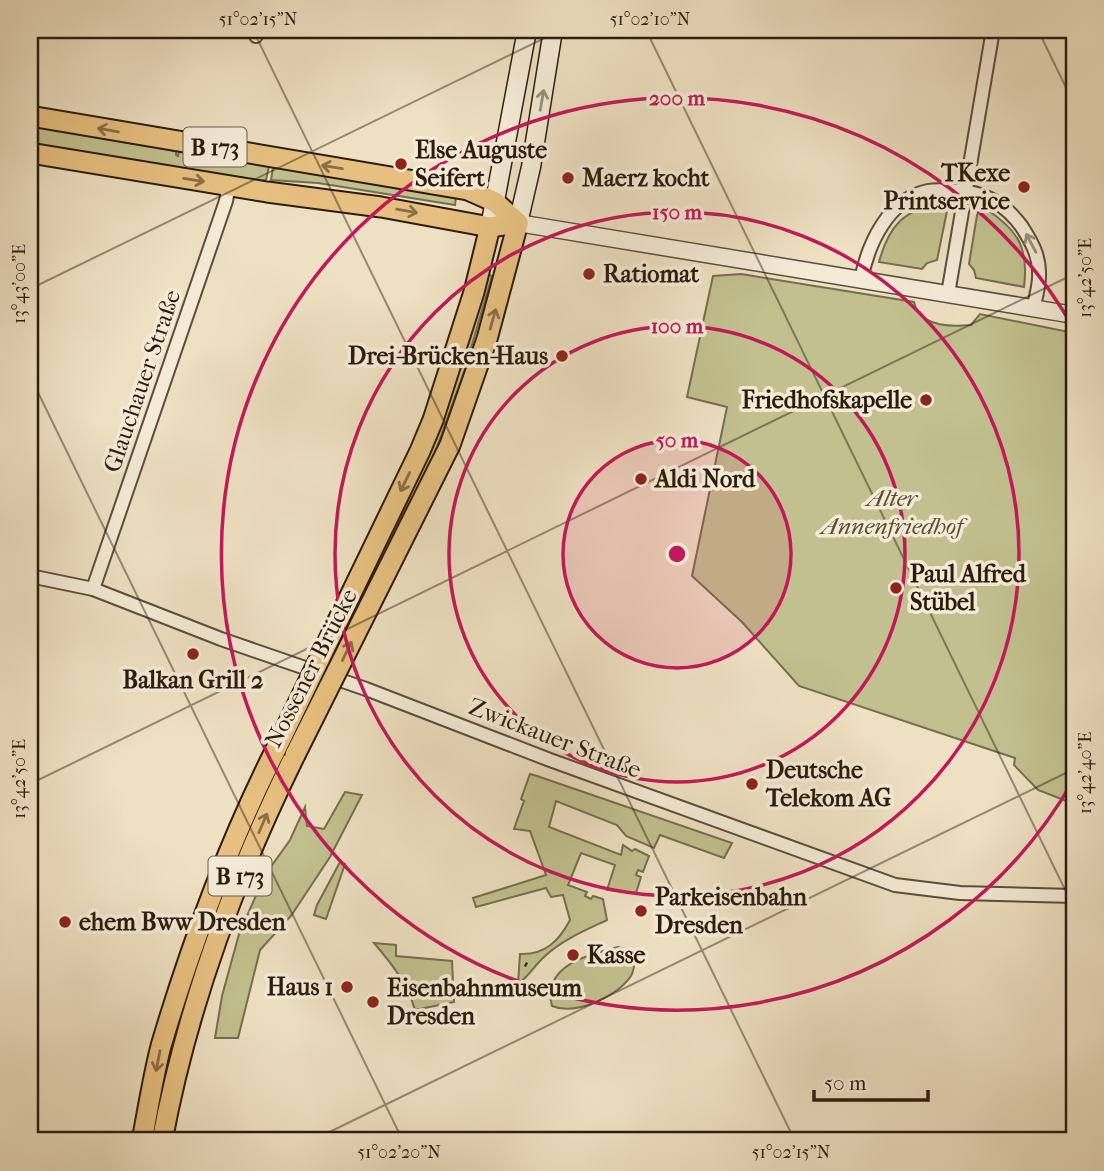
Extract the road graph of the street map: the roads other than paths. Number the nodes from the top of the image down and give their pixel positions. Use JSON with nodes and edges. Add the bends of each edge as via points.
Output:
{"nodes":[{"id":1,"x":527,"y":30,"type":"edge"},
{"id":2,"x":553,"y":30,"type":"edge"},
{"id":3,"x":993,"y":30,"type":"edge"},
{"id":4,"x":30,"y":116,"type":"edge"},
{"id":5,"x":30,"y":153,"type":"edge"},
{"id":6,"x":229,"y":186,"type":"junction"},
{"id":7,"x":965,"y":191,"type":"junction"},
{"id":8,"x":495,"y":202,"type":"junction"},
{"id":9,"x":518,"y":223,"type":"junction"},
{"id":10,"x":490,"y":227,"type":"junction"},
{"id":11,"x":861,"y":280,"type":"junction"},
{"id":12,"x":948,"y":295,"type":"junction"},
{"id":13,"x":1033,"y":309,"type":"junction"},
{"id":14,"x":1074,"y":315,"type":"edge"},
{"id":15,"x":30,"y":576,"type":"edge"},
{"id":16,"x":93,"y":589,"type":"junction"},
{"id":17,"x":1074,"y":896,"type":"edge"},
{"id":18,"x":187,"y":998,"type":"junction"},
{"id":19,"x":142,"y":1141,"type":"edge"},
{"id":20,"x":162,"y":1141,"type":"edge"}],
"edges":[{"from":1,"to":8,"type":"main road"},
{"from":9,"to":2,"type":"main road","one_way":true},
{"from":3,"to":7,"type":"street"},
{"from":8,"to":4,"type":"main road","number":"B 173","one_way":true,"via":[[468,190]]},
{"from":5,"to":6,"type":"main road","number":"B 173","one_way":true},
{"from":6,"to":10,"type":"main road","number":"B 173","one_way":true},
{"from":6,"to":16,"type":"street","name":"Glauchauer Straße"},
{"from":7,"to":11,"type":"street","via":[[928,191],[896,209],[877,231]]},
{"from":7,"to":12,"type":"street"},
{"from":13,"to":7,"type":"street","one_way":true,"via":[[1039,271],[1036,251],[1026,233],[1016,218],[988,196]]},
{"from":8,"to":9,"type":"main road","number":"B 173"},
{"from":8,"to":10,"type":"main road"},
{"from":9,"to":10,"type":"main road"},
{"from":9,"to":11,"type":"street"},
{"from":18,"to":9,"type":"main road","name":"Nossener Brücke","number":"B 173","one_way":true,"bridge":true,"via":[[270,805],[450,444],[487,339]]},
{"from":10,"to":18,"type":"main road","name":"Nossener Brücke","number":"B 173","one_way":true,"bridge":true,"via":[[433,420],[220,875]]},
{"from":11,"to":12,"type":"street"},
{"from":12,"to":13,"type":"street"},
{"from":13,"to":14,"type":"street"},
{"from":15,"to":16,"type":"street","name":"Zwickauer Straße"},
{"from":16,"to":17,"type":"street","name":"Zwickauer Straße","via":[[895,885],[960,893]]},
{"from":18,"to":19,"type":"main road","name":"Nossener Brücke","number":"B 173","one_way":true,"via":[[161,1049]]},
{"from":18,"to":20,"type":"main road","name":"Nossener Brücke","number":"B 173"}]}
